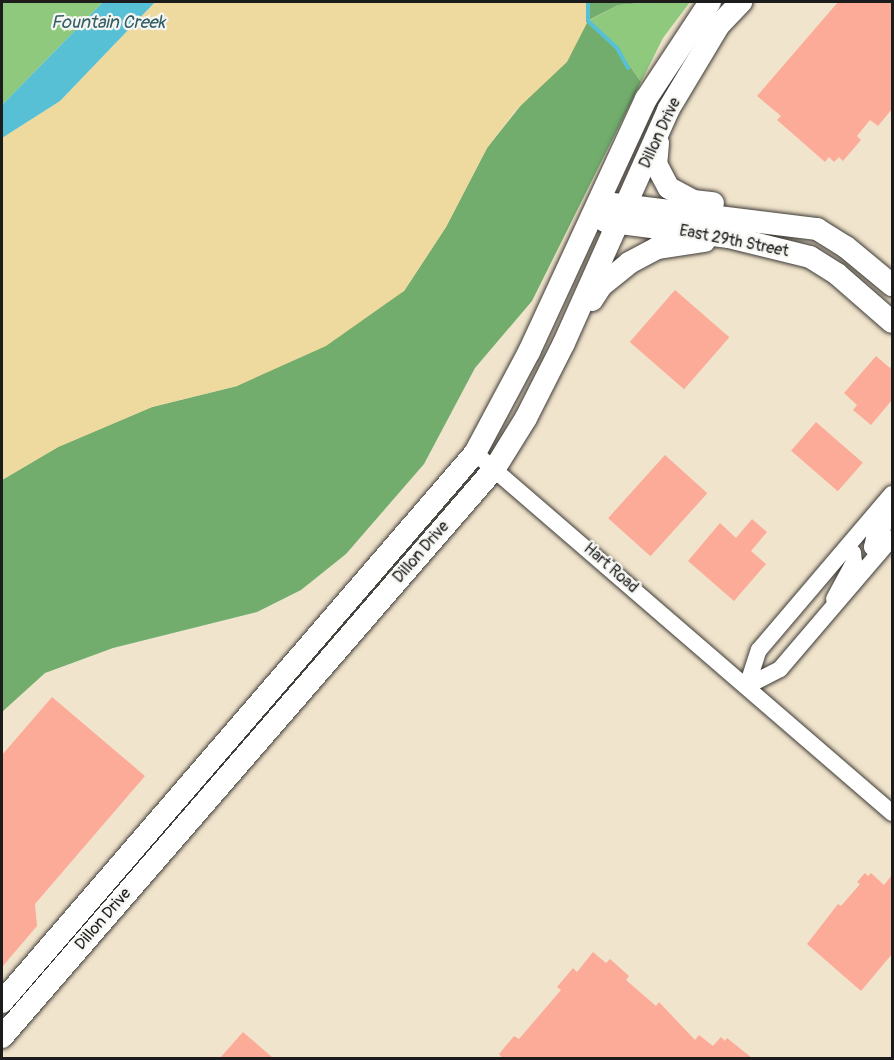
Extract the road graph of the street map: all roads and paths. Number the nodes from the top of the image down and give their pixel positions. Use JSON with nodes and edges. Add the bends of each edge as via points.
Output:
{"nodes":[{"id":1,"x":710,"y":2,"type":"edge"},
{"id":2,"x":741,"y":2,"type":"edge"},
{"id":3,"x":658,"y":135,"type":"junction"},
{"id":4,"x":593,"y":210,"type":"junction"},
{"id":5,"x":623,"y":214,"type":"junction"},
{"id":6,"x":796,"y":224,"type":"junction"},
{"id":7,"x":729,"y":237,"type":"junction"},
{"id":8,"x":892,"y":285,"type":"edge"},
{"id":9,"x":892,"y":322,"type":"edge"},
{"id":10,"x":564,"y":343,"type":"junction"},
{"id":11,"x":475,"y":453,"type":"junction"},
{"id":12,"x":495,"y":468,"type":"junction"},
{"id":13,"x":892,"y":494,"type":"edge"},
{"id":14,"x":892,"y":514,"type":"edge"},
{"id":15,"x":892,"y":538,"type":"edge"},
{"id":16,"x":847,"y":548,"type":"junction"},
{"id":17,"x":878,"y":554,"type":"junction"},
{"id":18,"x":830,"y":612,"type":"junction"},
{"id":19,"x":747,"y":686,"type":"junction"},
{"id":20,"x":892,"y":813,"type":"edge"},
{"id":21,"x":2,"y":1002,"type":"edge"},
{"id":22,"x":2,"y":1037,"type":"edge"}],
"edges":[{"from":1,"to":4,"type":"main road","name":"Dillon Drive","via":[[646,99]]},
{"from":2,"to":3,"type":"main road","name":"Dillon Drive","via":[[714,34],[668,110]]},
{"from":3,"to":5,"type":"main road","name":"Dillon Drive"},
{"from":3,"to":6,"type":"main road","via":[[656,164],[669,188],[693,201],[744,206]]},
{"from":4,"to":5,"type":"main road","name":"East 29th Street"},
{"from":4,"to":11,"type":"main road","name":"Dillon Drive","via":[[529,352]]},
{"from":5,"to":6,"type":"main road","name":"East 29th Street"},
{"from":5,"to":7,"type":"main road","name":"East 29th Street"},
{"from":5,"to":10,"type":"main road","name":"Dillon Drive"},
{"from":6,"to":8,"type":"main road","name":"East 29th Street","via":[[817,228]]},
{"from":7,"to":9,"type":"main road","name":"East 29th Street","via":[[810,257],[837,274]]},
{"from":7,"to":10,"type":"main road","via":[[657,248],[629,263],[601,286]]},
{"from":10,"to":12,"type":"main road","name":"Dillon Drive"},
{"from":11,"to":12,"type":"street","name":"Hart Road"},
{"from":11,"to":21,"type":"main road","name":"Dillon Drive"},
{"from":12,"to":19,"type":"street","name":"Hart Road"},
{"from":12,"to":22,"type":"main road","name":"Dillon Drive"},
{"from":13,"to":16,"type":"street"},
{"from":14,"to":17,"type":"street","via":[[872,542]]},
{"from":15,"to":17,"type":"street"},
{"from":16,"to":18,"type":"street","via":[[853,553],[854,562],[838,587]]},
{"from":16,"to":19,"type":"street","via":[[759,650]]},
{"from":17,"to":18,"type":"street"},
{"from":18,"to":19,"type":"street","via":[[780,669]]},
{"from":19,"to":20,"type":"street","name":"Hart Road"}]}
